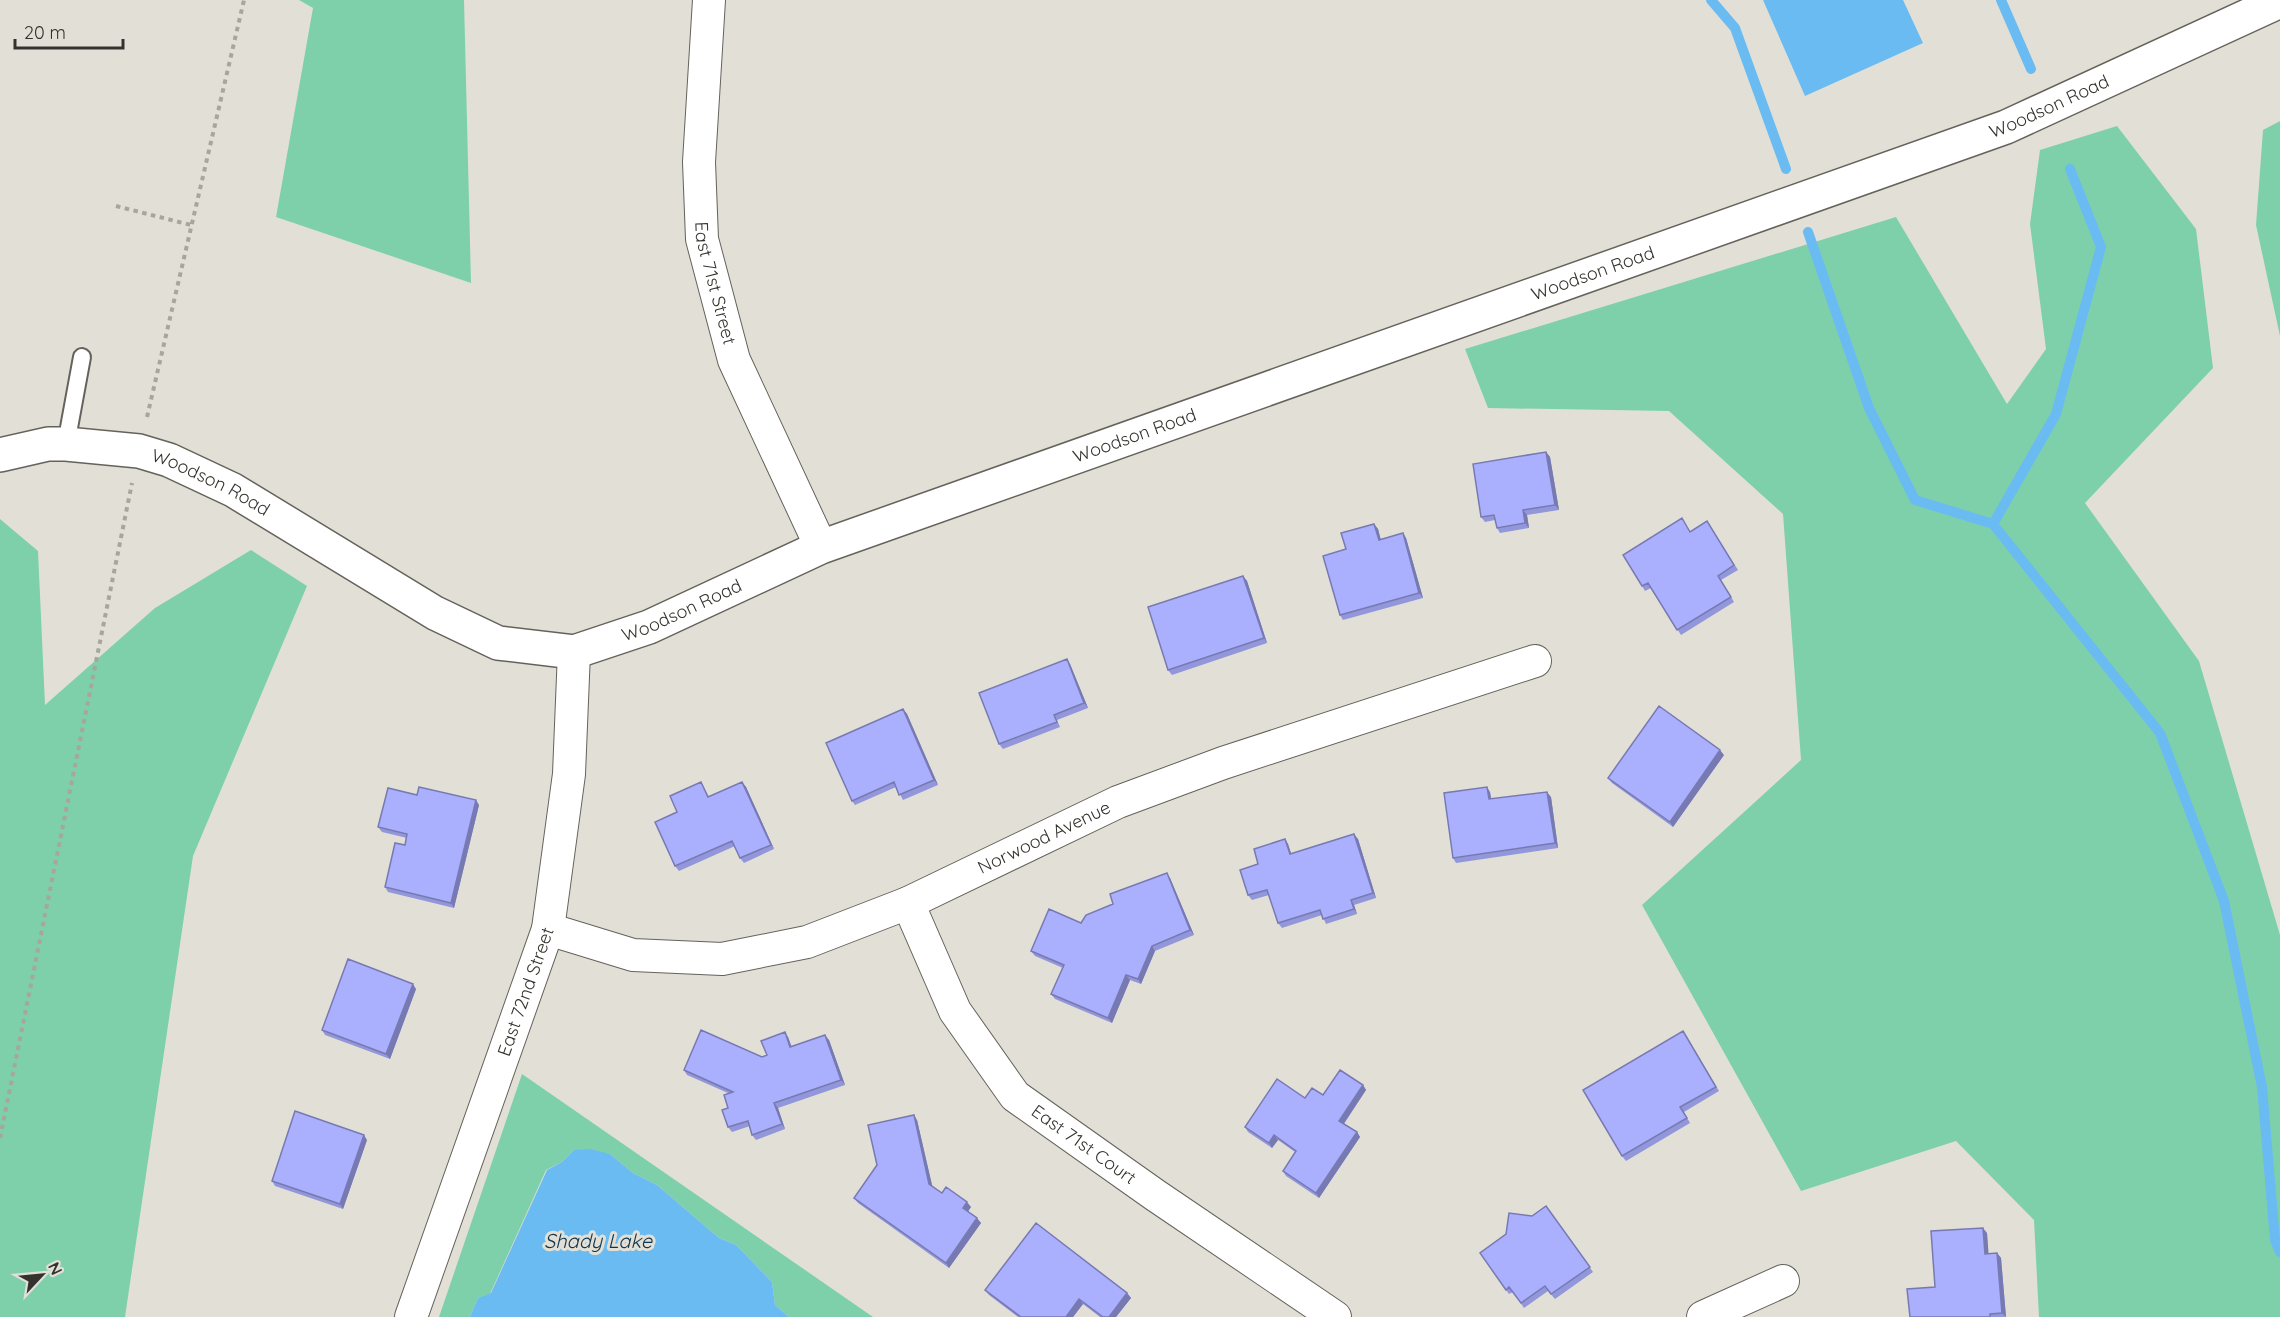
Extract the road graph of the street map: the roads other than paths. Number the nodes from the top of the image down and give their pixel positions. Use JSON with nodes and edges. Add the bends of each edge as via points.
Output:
{"nodes":[{"id":1,"x":709,"y":0,"type":"edge"},
{"id":2,"x":2280,"y":1,"type":"edge"},
{"id":3,"x":82,"y":357,"type":"dead end"},
{"id":4,"x":66,"y":444,"type":"junction"},
{"id":5,"x":0,"y":455,"type":"edge"},
{"id":6,"x":821,"y":546,"type":"junction"},
{"id":7,"x":574,"y":652,"type":"junction"},
{"id":8,"x":1535,"y":662,"type":"dead end"},
{"id":9,"x":908,"y":903,"type":"junction"},
{"id":10,"x":548,"y":929,"type":"junction"},
{"id":11,"x":1783,"y":1281,"type":"dead end"},
{"id":12,"x":411,"y":1317,"type":"edge"},
{"id":13,"x":1335,"y":1317,"type":"edge"},
{"id":14,"x":1703,"y":1317,"type":"edge"}],
"edges":[{"from":1,"to":6,"type":"street","name":"East 71st Street","via":[[699,162],[702,240],[734,360]]},
{"from":2,"to":6,"type":"street","name":"Woodson Road","via":[[2006,127]]},
{"from":3,"to":4,"type":"lane"},
{"from":4,"to":5,"type":"street","name":"Woodson Road"},
{"from":4,"to":7,"type":"street","name":"Woodson Road","via":[[139,452],[169,460],[233,490],[435,612],[498,643]]},
{"from":6,"to":7,"type":"street","name":"Woodson Road","via":[[649,627]]},
{"from":7,"to":10,"type":"street","name":"East 72nd Street","via":[[570,774]]},
{"from":8,"to":9,"type":"street","name":"Norwood Avenue","via":[[1223,763],[1118,802]]},
{"from":9,"to":10,"type":"street","name":"Norwood Avenue","via":[[807,942],[722,959],[633,955]]},
{"from":9,"to":13,"type":"street","name":"East 71st Court","via":[[956,1011],[1015,1096]]},
{"from":10,"to":12,"type":"street","name":"East 72nd Street"},
{"from":11,"to":14,"type":"street"}]}
